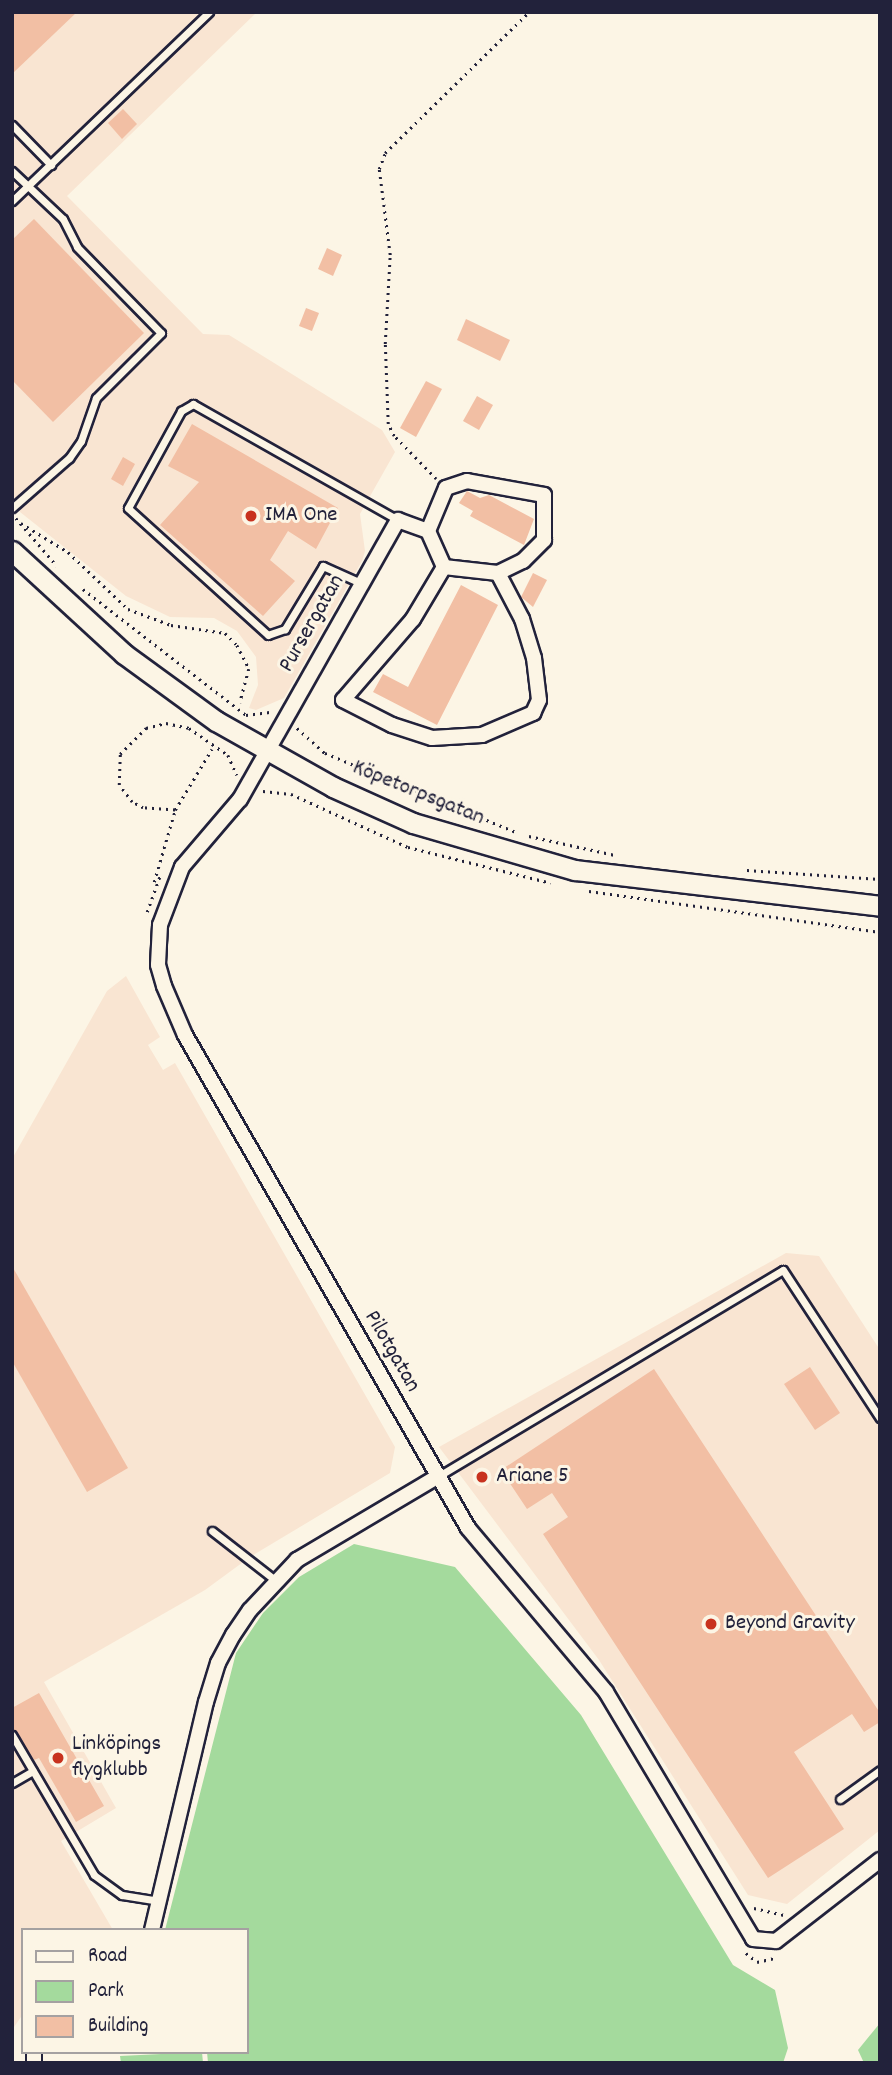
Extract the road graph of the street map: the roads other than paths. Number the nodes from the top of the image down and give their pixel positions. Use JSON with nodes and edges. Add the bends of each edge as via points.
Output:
{"nodes":[{"id":1,"x":209,"y":12,"type":"edge"},
{"id":2,"x":12,"y":124,"type":"edge"},
{"id":3,"x":51,"y":164,"type":"junction"},
{"id":4,"x":12,"y":171,"type":"edge"},
{"id":5,"x":27,"y":187,"type":"junction"},
{"id":6,"x":12,"y":201,"type":"edge"},
{"id":7,"x":12,"y":511,"type":"edge"},
{"id":8,"x":398,"y":520,"type":"junction"},
{"id":9,"x":428,"y":531,"type":"junction"},
{"id":10,"x":12,"y":551,"type":"edge"},
{"id":11,"x":444,"y":567,"type":"junction"},
{"id":12,"x":498,"y":573,"type":"junction"},
{"id":13,"x":363,"y":584,"type":"junction"},
{"id":14,"x":267,"y":751,"type":"junction"},
{"id":15,"x":880,"y":906,"type":"edge"},
{"id":16,"x":880,"y":1418,"type":"edge"},
{"id":17,"x":437,"y":1477,"type":"junction"},
{"id":18,"x":212,"y":1531,"type":"dead end"},
{"id":19,"x":275,"y":1580,"type":"junction"},
{"id":20,"x":12,"y":1735,"type":"edge"},
{"id":21,"x":33,"y":1770,"type":"junction"},
{"id":22,"x":880,"y":1770,"type":"edge"},
{"id":23,"x":12,"y":1783,"type":"edge"},
{"id":24,"x":840,"y":1799,"type":"dead end"},
{"id":25,"x":880,"y":1860,"type":"edge"},
{"id":26,"x":160,"y":1901,"type":"junction"},
{"id":27,"x":153,"y":1928,"type":"edge"}],
"edges":[{"from":1,"to":3,"type":"lane"},
{"from":2,"to":3,"type":"lane"},
{"from":3,"to":5,"type":"lane"},
{"from":4,"to":5,"type":"lane"},
{"from":5,"to":6,"type":"lane"},
{"from":5,"to":7,"type":"lane","via":[[63,219],[77,247],[161,333],[96,398],[81,441],[69,458]]},
{"from":8,"to":9,"type":"street"},
{"from":8,"to":13,"type":"street","name":"Pursergatan"},
{"from":8,"to":13,"type":"lane","via":[[193,404],[181,411],[128,508],[268,635],[285,629],[323,566]]},
{"from":9,"to":11,"type":"street"},
{"from":9,"to":12,"type":"street","via":[[446,488],[467,481],[544,495],[544,540],[523,561]]},
{"from":10,"to":14,"type":"street","name":"Köpetorpsgatan","via":[[134,662]]},
{"from":11,"to":12,"type":"street"},
{"from":11,"to":12,"type":"street","via":[[413,619],[343,700],[392,725],[432,738],[482,735],[533,713],[539,701],[534,658],[522,620]]},
{"from":13,"to":14,"type":"street","name":"Pursergatan"},
{"from":14,"to":15,"type":"street","name":"Köpetorpsgatan","via":[[413,823],[523,858],[641,881]]},
{"from":14,"to":17,"type":"street","name":"Pilotgatan","via":[[249,783],[173,883],[158,943],[164,986],[185,1035]]},
{"from":16,"to":17,"type":"lane","via":[[783,1270]]},
{"from":17,"to":19,"type":"street","via":[[315,1548]]},
{"from":17,"to":25,"type":"street","name":"Pilotgatan","via":[[494,1562],[606,1692],[753,1939],[761,1944],[776,1941]]},
{"from":18,"to":19,"type":"lane"},
{"from":19,"to":26,"type":"street","via":[[250,1610],[218,1663]]},
{"from":20,"to":21,"type":"lane"},
{"from":21,"to":23,"type":"lane"},
{"from":21,"to":26,"type":"lane","via":[[94,1875],[122,1895]]},
{"from":22,"to":24,"type":"lane"},
{"from":26,"to":27,"type":"street"}]}
